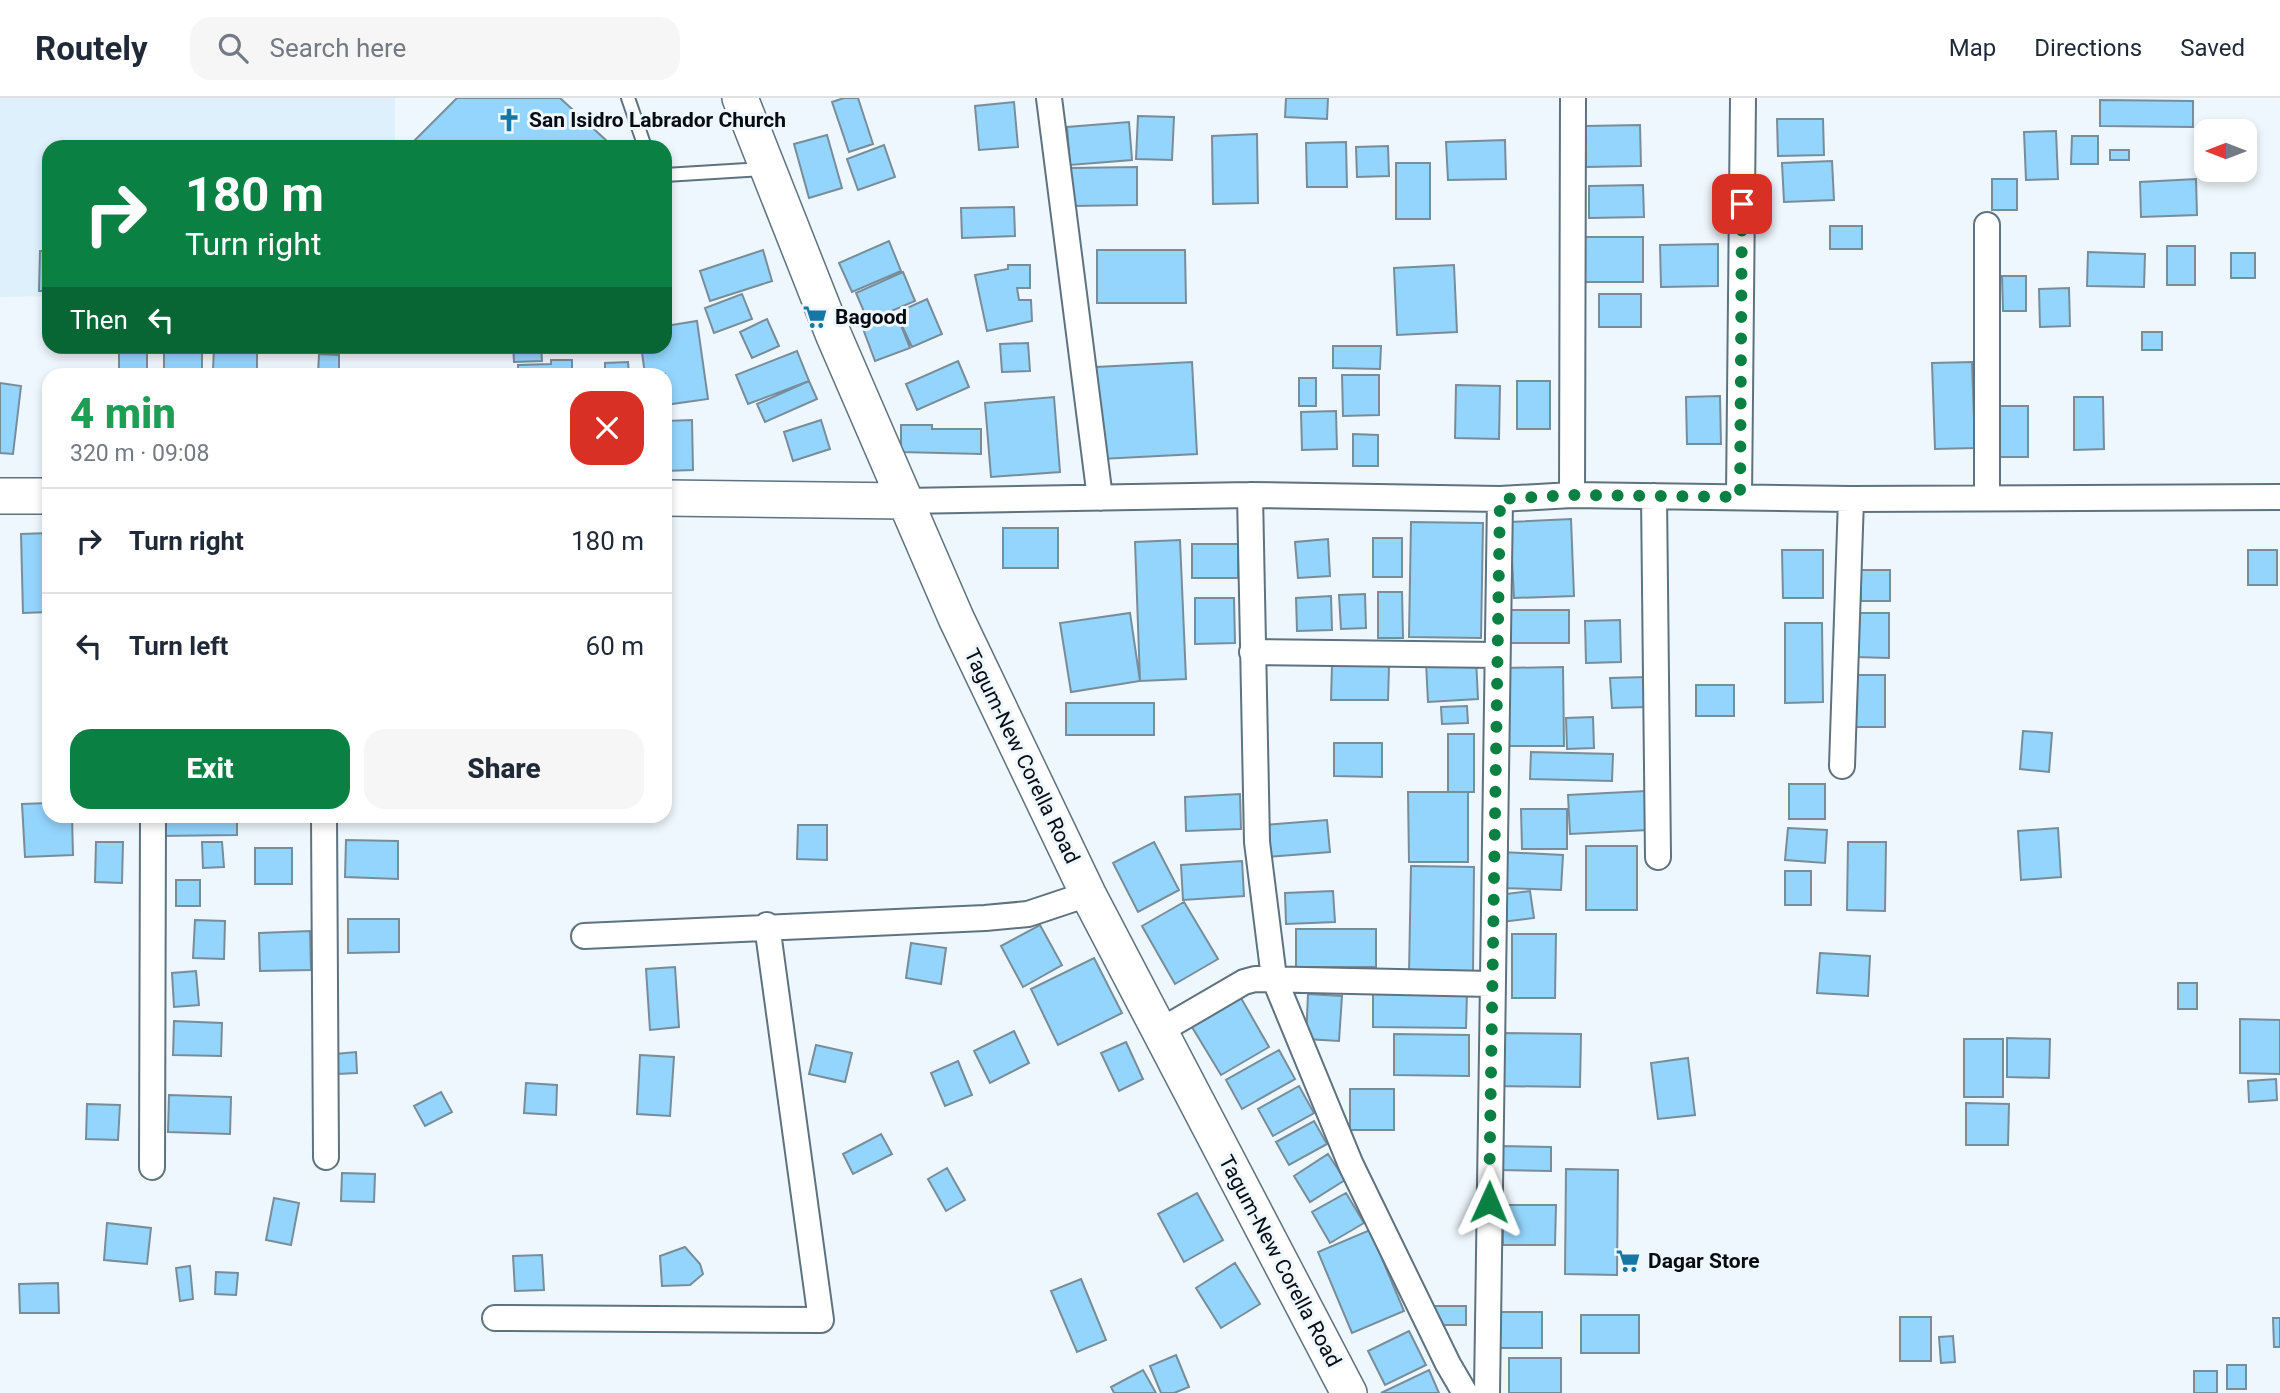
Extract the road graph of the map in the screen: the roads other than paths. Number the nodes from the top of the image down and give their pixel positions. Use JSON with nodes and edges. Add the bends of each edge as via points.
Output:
{"nodes":[{"id":1,"x":628,"y":98,"type":"edge"},
{"id":2,"x":740,"y":98,"type":"edge"},
{"id":3,"x":1049,"y":98,"type":"edge"},
{"id":4,"x":1573,"y":98,"type":"edge"},
{"id":5,"x":1744,"y":98,"type":"edge"},
{"id":6,"x":643,"y":140,"type":"edge"},
{"id":7,"x":767,"y":169,"type":"junction"},
{"id":8,"x":672,"y":175,"type":"edge"},
{"id":9,"x":1987,"y":225,"type":"dead end"},
{"id":10,"x":1250,"y":495,"type":"junction"},
{"id":11,"x":1572,"y":495,"type":"junction"},
{"id":12,"x":0,"y":496,"type":"edge"},
{"id":13,"x":42,"y":496,"type":"edge"},
{"id":14,"x":1654,"y":496,"type":"junction"},
{"id":15,"x":1740,"y":497,"type":"junction"},
{"id":16,"x":2280,"y":497,"type":"edge"},
{"id":17,"x":672,"y":498,"type":"edge"},
{"id":18,"x":1100,"y":498,"type":"junction"},
{"id":19,"x":1987,"y":498,"type":"junction"},
{"id":20,"x":1500,"y":499,"type":"junction"},
{"id":21,"x":1851,"y":499,"type":"junction"},
{"id":22,"x":905,"y":501,"type":"junction"},
{"id":23,"x":1252,"y":652,"type":"junction"},
{"id":24,"x":1497,"y":655,"type":"junction"},
{"id":25,"x":1842,"y":766,"type":"dead end"},
{"id":26,"x":153,"y":823,"type":"edge"},
{"id":27,"x":324,"y":823,"type":"edge"},
{"id":28,"x":1658,"y":857,"type":"dead end"},
{"id":29,"x":1088,"y":894,"type":"junction"},
{"id":30,"x":767,"y":925,"type":"junction"},
{"id":31,"x":584,"y":936,"type":"dead end"},
{"id":32,"x":1274,"y":978,"type":"junction"},
{"id":33,"x":1491,"y":984,"type":"junction"},
{"id":34,"x":1160,"y":1031,"type":"junction"},
{"id":35,"x":326,"y":1157,"type":"dead end"},
{"id":36,"x":152,"y":1167,"type":"dead end"},
{"id":37,"x":495,"y":1318,"type":"dead end"},
{"id":38,"x":1349,"y":1393,"type":"edge"},
{"id":39,"x":1465,"y":1393,"type":"edge"},
{"id":40,"x":1487,"y":1393,"type":"edge"}],
"edges":[{"from":1,"to":6,"type":"lane"},
{"from":2,"to":7,"type":"main road","name":"Tagum-New Corella Road"},
{"from":3,"to":18,"type":"street"},
{"from":4,"to":11,"type":"street"},
{"from":5,"to":15,"type":"street"},
{"from":7,"to":8,"type":"lane"},
{"from":7,"to":22,"type":"main road","name":"Tagum-New Corella Road"},
{"from":9,"to":19,"type":"street"},
{"from":10,"to":18,"type":"street"},
{"from":10,"to":20,"type":"street"},
{"from":10,"to":23,"type":"street"},
{"from":11,"to":14,"type":"street"},
{"from":11,"to":20,"type":"street"},
{"from":12,"to":13,"type":"main road"},
{"from":14,"to":15,"type":"street"},
{"from":14,"to":28,"type":"street"},
{"from":15,"to":21,"type":"street"},
{"from":16,"to":19,"type":"street"},
{"from":17,"to":22,"type":"main road"},
{"from":18,"to":22,"type":"street"},
{"from":19,"to":21,"type":"street"},
{"from":20,"to":24,"type":"street"},
{"from":21,"to":25,"type":"street"},
{"from":22,"to":29,"type":"main road","name":"Tagum-New Corella Road"},
{"from":23,"to":24,"type":"street"},
{"from":23,"to":32,"type":"street","via":[[1257,842]]},
{"from":24,"to":33,"type":"street"},
{"from":26,"to":36,"type":"street"},
{"from":27,"to":35,"type":"street"},
{"from":29,"to":30,"type":"street","via":[[1028,914]]},
{"from":29,"to":34,"type":"main road","name":"Tagum-New Corella Road"},
{"from":30,"to":31,"type":"street"},
{"from":30,"to":37,"type":"street","via":[[821,1320]]},
{"from":32,"to":33,"type":"street"},
{"from":32,"to":34,"type":"street","via":[[1244,982]]},
{"from":32,"to":39,"type":"street","via":[[1351,1165]]},
{"from":33,"to":40,"type":"street"},
{"from":34,"to":38,"type":"main road","name":"Tagum-New Corella Road"}]}
